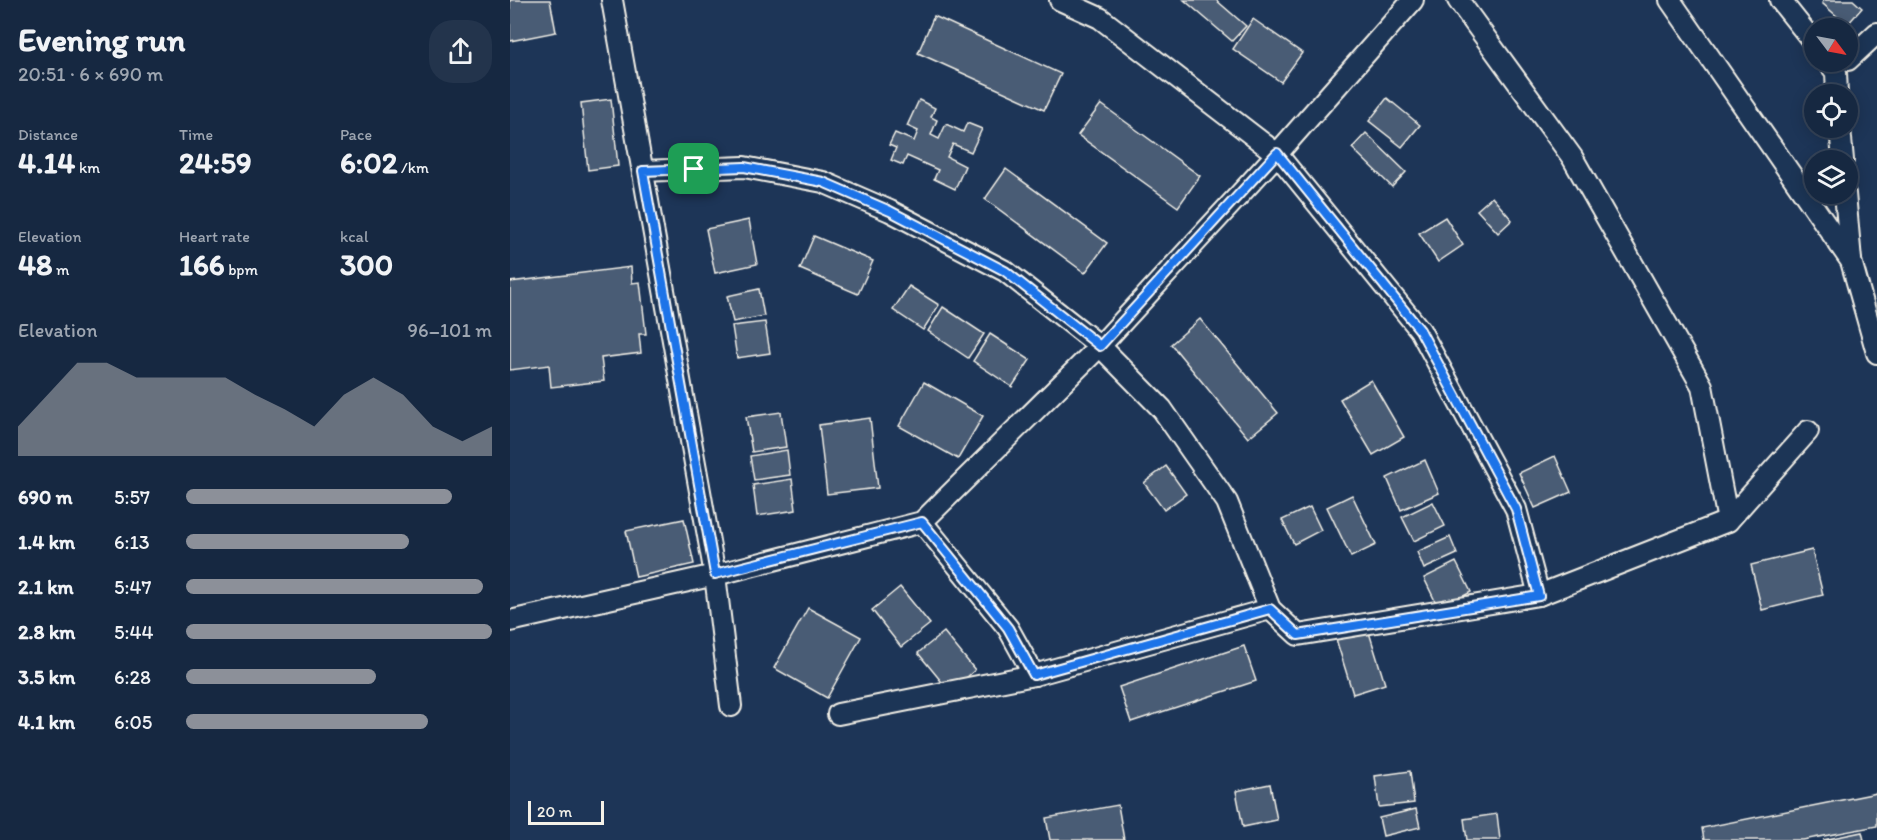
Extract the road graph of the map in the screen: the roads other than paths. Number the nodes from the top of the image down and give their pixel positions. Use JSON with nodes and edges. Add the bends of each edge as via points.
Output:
{"nodes":[{"id":1,"x":612,"y":0,"type":"edge"},
{"id":2,"x":1060,"y":0,"type":"edge"},
{"id":3,"x":1413,"y":0,"type":"edge"},
{"id":4,"x":1458,"y":0,"type":"edge"},
{"id":5,"x":1670,"y":0,"type":"edge"},
{"id":6,"x":1780,"y":0,"type":"edge"},
{"id":7,"x":1804,"y":30,"type":"edge"},
{"id":8,"x":1877,"y":33,"type":"edge"},
{"id":9,"x":1858,"y":49,"type":"edge"},
{"id":10,"x":1277,"y":153,"type":"junction"},
{"id":11,"x":643,"y":171,"type":"junction"},
{"id":12,"x":1846,"y":204,"type":"edge"},
{"id":13,"x":1851,"y":261,"type":"junction"},
{"id":14,"x":1100,"y":346,"type":"junction"},
{"id":15,"x":1877,"y":353,"type":"edge"},
{"id":16,"x":1808,"y":431,"type":"dead end"},
{"id":17,"x":1728,"y":521,"type":"junction"},
{"id":18,"x":922,"y":522,"type":"junction"},
{"id":19,"x":715,"y":574,"type":"junction"},
{"id":20,"x":1539,"y":596,"type":"junction"},
{"id":21,"x":1270,"y":609,"type":"junction"},
{"id":22,"x":510,"y":621,"type":"edge"},
{"id":23,"x":1034,"y":675,"type":"junction"},
{"id":24,"x":731,"y":706,"type":"dead end"},
{"id":25,"x":838,"y":714,"type":"dead end"}],
"edges":[{"from":1,"to":11,"type":"street"},
{"from":2,"to":10,"type":"street","via":[[1100,18]]},
{"from":3,"to":10,"type":"street"},
{"from":4,"to":17,"type":"street","via":[[1572,157],[1702,386]]},
{"from":5,"to":13,"type":"street"},
{"from":6,"to":7,"type":"street"},
{"from":8,"to":9,"type":"street"},
{"from":10,"to":14,"type":"street"},
{"from":10,"to":20,"type":"street","via":[[1420,330],[1516,509]]},
{"from":11,"to":14,"type":"street","via":[[744,167],[823,182],[890,211],[1005,271]]},
{"from":11,"to":19,"type":"street"},
{"from":12,"to":13,"type":"street"},
{"from":13,"to":15,"type":"street"},
{"from":14,"to":18,"type":"street"},
{"from":14,"to":21,"type":"street","via":[[1162,409],[1227,502]]},
{"from":16,"to":17,"type":"street"},
{"from":17,"to":20,"type":"street"},
{"from":18,"to":19,"type":"street"},
{"from":18,"to":23,"type":"street","via":[[1008,628]]},
{"from":19,"to":22,"type":"street"},
{"from":19,"to":24,"type":"street"},
{"from":20,"to":21,"type":"street","via":[[1298,635]]},
{"from":21,"to":23,"type":"street"},
{"from":23,"to":25,"type":"street"}]}
